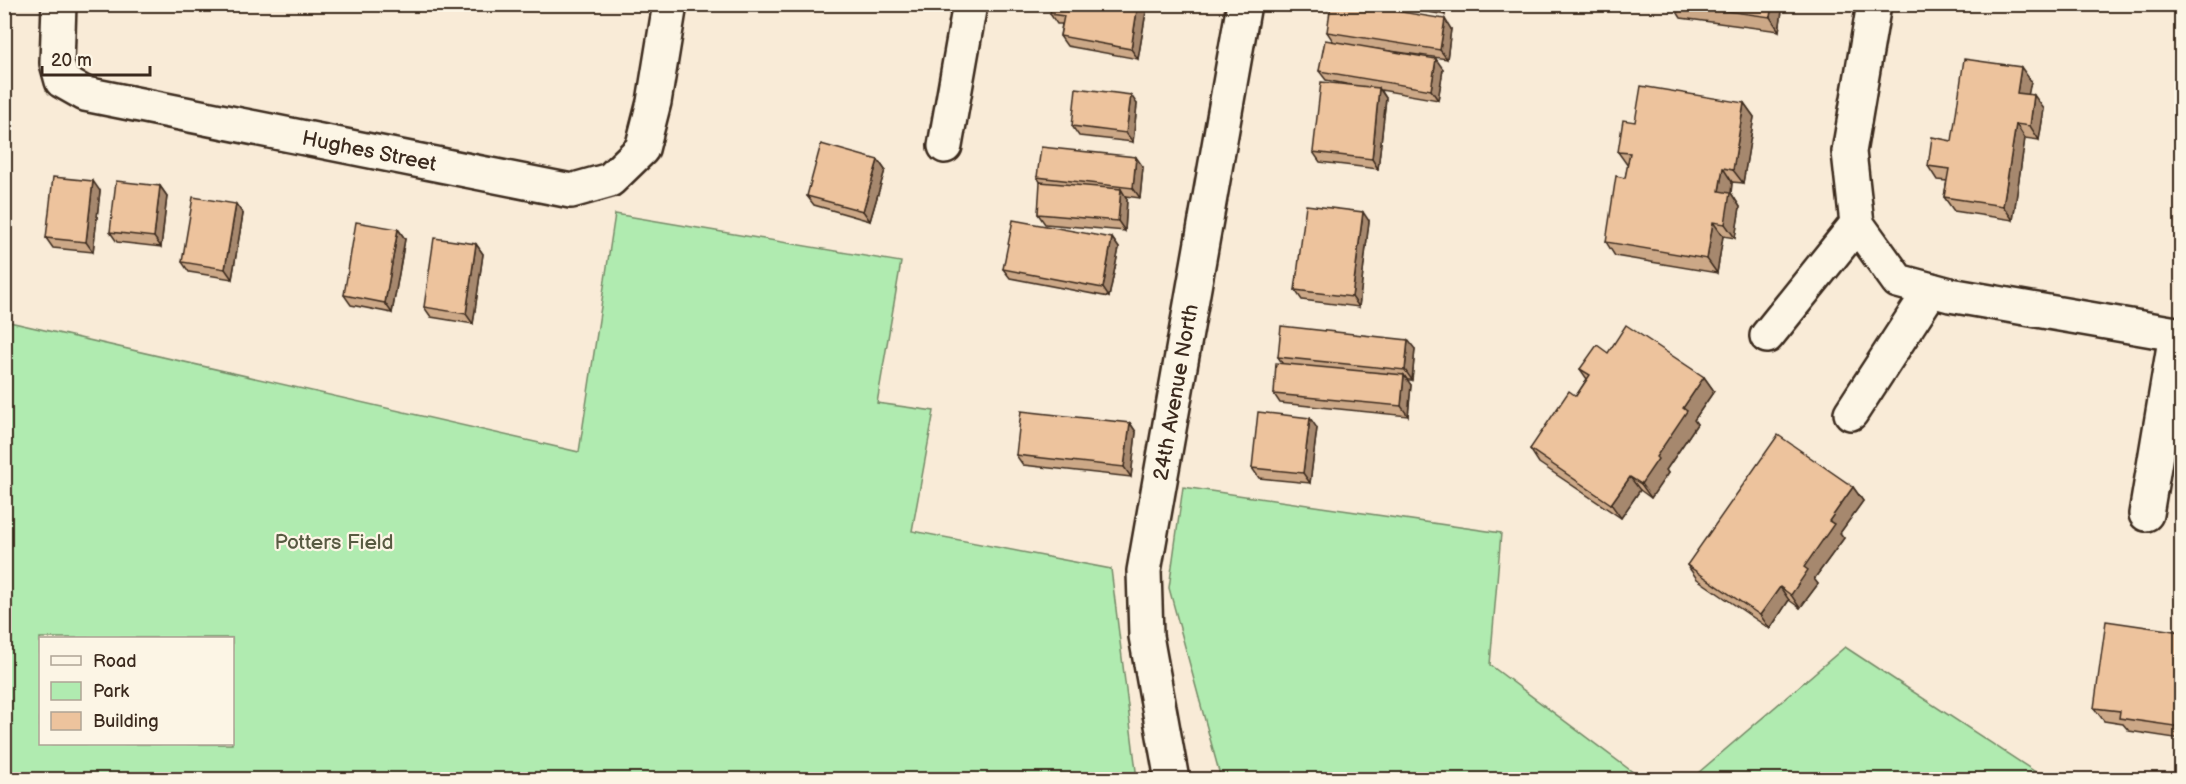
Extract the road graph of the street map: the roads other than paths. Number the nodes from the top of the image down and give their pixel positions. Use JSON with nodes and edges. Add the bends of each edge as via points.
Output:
{"nodes":[{"id":1,"x":59,"y":4,"type":"edge"},
{"id":2,"x":670,"y":4,"type":"edge"},
{"id":3,"x":970,"y":4,"type":"edge"},
{"id":4,"x":1244,"y":4,"type":"edge"},
{"id":5,"x":1874,"y":4,"type":"edge"},
{"id":6,"x":945,"y":146,"type":"dead end"},
{"id":7,"x":1857,"y":224,"type":"junction"},
{"id":8,"x":1932,"y":290,"type":"junction"},
{"id":9,"x":2179,"y":335,"type":"edge"},
{"id":10,"x":1767,"y":336,"type":"dead end"},
{"id":11,"x":1851,"y":413,"type":"dead end"},
{"id":12,"x":2146,"y":514,"type":"dead end"},
{"id":13,"x":1172,"y":780,"type":"edge"}],
"edges":[{"from":1,"to":2,"type":"street","name":"Hughes Street","via":[[57,63],[62,81],[85,94],[571,191],[610,180],[642,149]]},
{"from":3,"to":6,"type":"street"},
{"from":4,"to":13,"type":"street","name":"24th Avenue North","via":[[1144,572],[1146,636]]},
{"from":5,"to":7,"type":"street","via":[[1849,152]]},
{"from":7,"to":8,"type":"street","via":[[1898,280]]},
{"from":7,"to":10,"type":"street"},
{"from":8,"to":9,"type":"street"},
{"from":8,"to":11,"type":"street"},
{"from":9,"to":12,"type":"street"}]}
